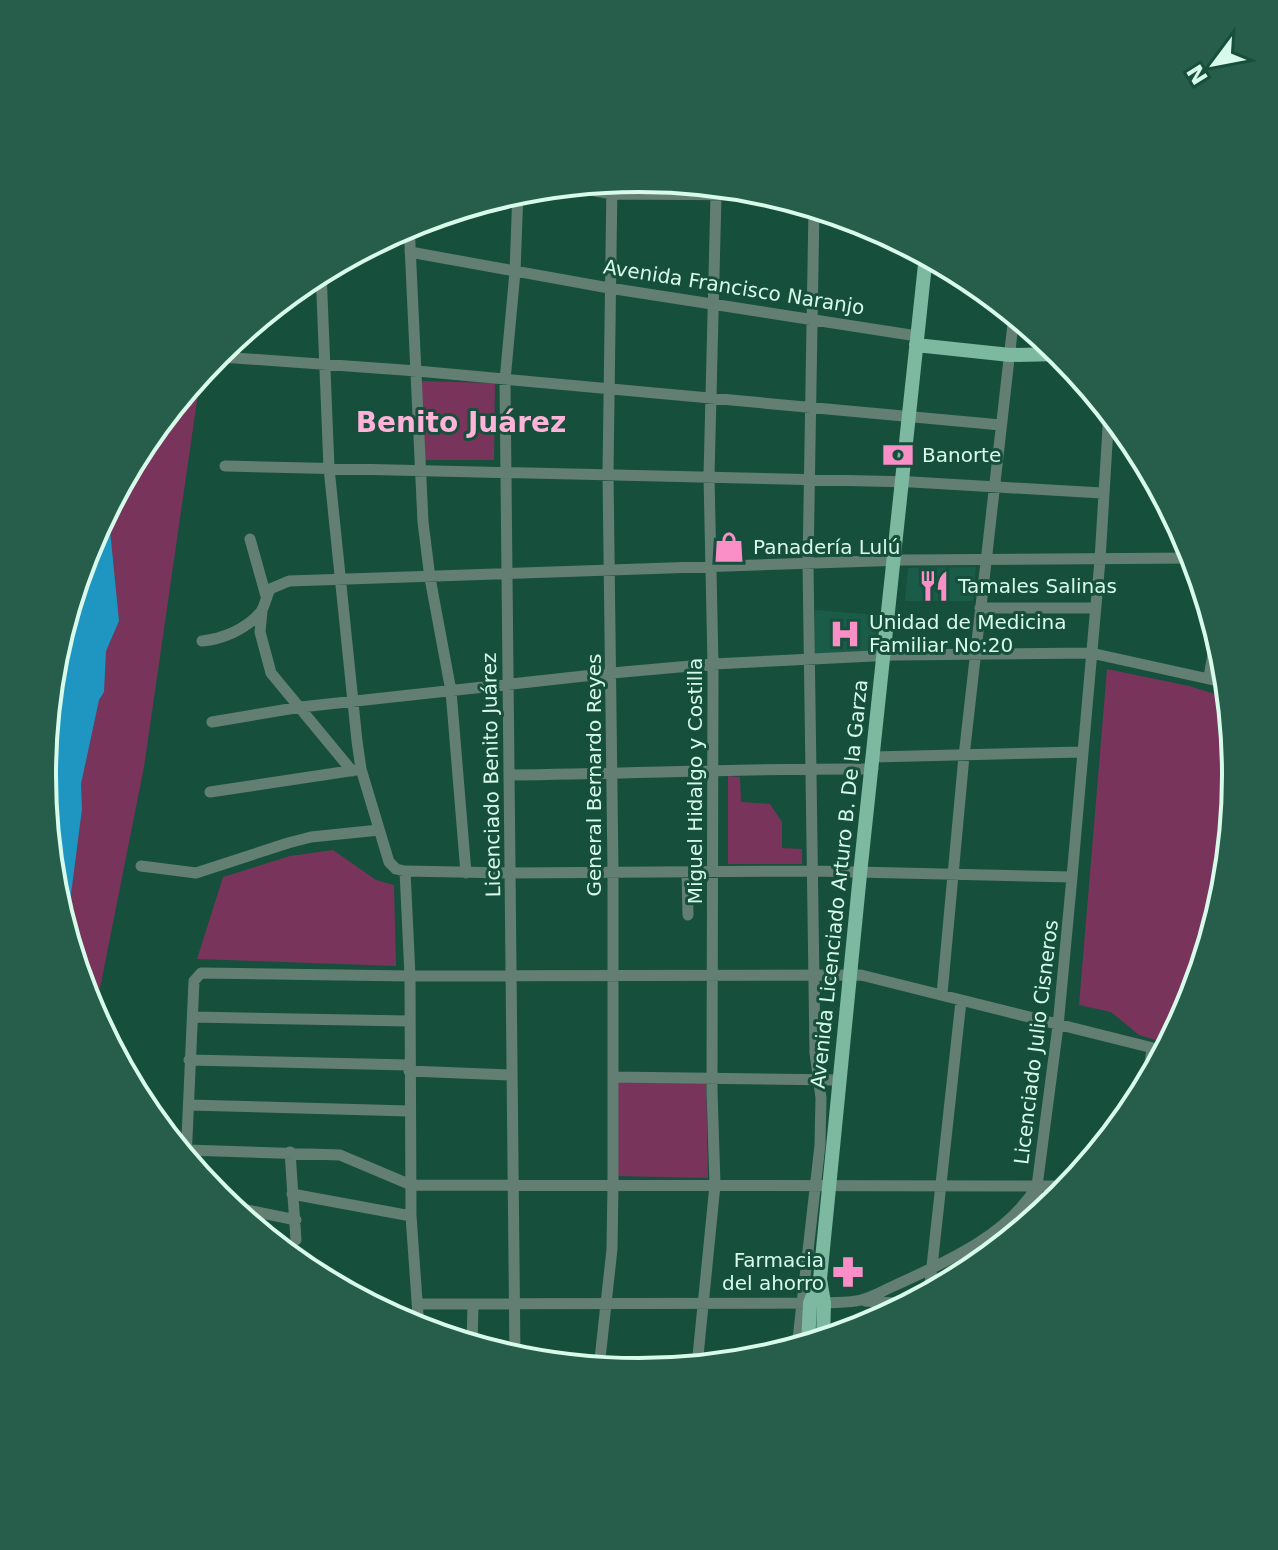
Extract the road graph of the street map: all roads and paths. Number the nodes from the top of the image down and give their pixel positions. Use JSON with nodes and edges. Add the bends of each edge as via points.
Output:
{"nodes":[{"id":1,"x":606,"y":193,"type":"edge"},
{"id":2,"x":612,"y":194,"type":"junction"},
{"id":3,"x":694,"y":195,"type":"edge"},
{"id":4,"x":716,"y":197,"type":"edge"},
{"id":5,"x":517,"y":205,"type":"edge"},
{"id":6,"x":814,"y":219,"type":"edge"},
{"id":7,"x":410,"y":239,"type":"edge"},
{"id":8,"x":410,"y":252,"type":"junction"},
{"id":9,"x":925,"y":267,"type":"edge"},
{"id":10,"x":515,"y":272,"type":"junction"},
{"id":11,"x":322,"y":286,"type":"edge"},
{"id":12,"x":609,"y":288,"type":"junction"},
{"id":13,"x":712,"y":304,"type":"junction"},
{"id":14,"x":812,"y":320,"type":"junction"},
{"id":15,"x":1013,"y":328,"type":"edge"},
{"id":16,"x":916,"y":340,"type":"junction"},
{"id":17,"x":1035,"y":348,"type":"edge"},
{"id":18,"x":1011,"y":351,"type":"junction"},
{"id":19,"x":1040,"y":353,"type":"edge"},
{"id":20,"x":233,"y":358,"type":"edge"},
{"id":21,"x":325,"y":363,"type":"junction"},
{"id":22,"x":417,"y":371,"type":"junction"},
{"id":23,"x":505,"y":380,"type":"junction"},
{"id":24,"x":609,"y":389,"type":"junction"},
{"id":25,"x":710,"y":400,"type":"junction"},
{"id":26,"x":810,"y":408,"type":"junction"},
{"id":27,"x":908,"y":415,"type":"junction"},
{"id":28,"x":1001,"y":425,"type":"junction"},
{"id":29,"x":1108,"y":428,"type":"edge"},
{"id":30,"x":225,"y":466,"type":"dead end"},
{"id":31,"x":329,"y":468,"type":"junction"},
{"id":32,"x":420,"y":470,"type":"junction"},
{"id":33,"x":507,"y":471,"type":"junction"},
{"id":34,"x":608,"y":473,"type":"junction"},
{"id":35,"x":709,"y":476,"type":"junction"},
{"id":36,"x":809,"y":480,"type":"junction"},
{"id":37,"x":901,"y":482,"type":"junction"},
{"id":38,"x":995,"y":485,"type":"junction"},
{"id":39,"x":1102,"y":493,"type":"junction"},
{"id":40,"x":250,"y":539,"type":"dead end"},
{"id":41,"x":1180,"y":558,"type":"edge"},
{"id":42,"x":892,"y":560,"type":"junction"},
{"id":43,"x":986,"y":560,"type":"junction"},
{"id":44,"x":1100,"y":560,"type":"junction"},
{"id":45,"x":808,"y":564,"type":"junction"},
{"id":46,"x":710,"y":568,"type":"junction"},
{"id":47,"x":611,"y":571,"type":"junction"},
{"id":48,"x":506,"y":573,"type":"junction"},
{"id":49,"x":430,"y":578,"type":"junction"},
{"id":50,"x":341,"y":579,"type":"junction"},
{"id":51,"x":266,"y":596,"type":"junction"},
{"id":52,"x":980,"y":608,"type":"junction"},
{"id":53,"x":1094,"y":608,"type":"junction"},
{"id":54,"x":262,"y":611,"type":"junction"},
{"id":55,"x":202,"y":641,"type":"dead end"},
{"id":56,"x":1091,"y":653,"type":"junction"},
{"id":57,"x":882,"y":656,"type":"junction"},
{"id":58,"x":975,"y":656,"type":"junction"},
{"id":59,"x":811,"y":659,"type":"junction"},
{"id":60,"x":1211,"y":663,"type":"edge"},
{"id":61,"x":713,"y":664,"type":"junction"},
{"id":62,"x":612,"y":673,"type":"junction"},
{"id":63,"x":1209,"y":677,"type":"junction"},
{"id":64,"x":1214,"y":679,"type":"edge"},
{"id":65,"x":508,"y":684,"type":"junction"},
{"id":66,"x":451,"y":691,"type":"junction"},
{"id":67,"x":352,"y":702,"type":"junction"},
{"id":68,"x":301,"y":707,"type":"junction"},
{"id":69,"x":212,"y":722,"type":"dead end"},
{"id":70,"x":1082,"y":752,"type":"junction"},
{"id":71,"x":964,"y":756,"type":"junction"},
{"id":72,"x":873,"y":763,"type":"junction"},
{"id":73,"x":712,"y":769,"type":"junction"},
{"id":74,"x":813,"y":769,"type":"junction"},
{"id":75,"x":356,"y":770,"type":"junction"},
{"id":76,"x":612,"y":774,"type":"junction"},
{"id":77,"x":510,"y":775,"type":"junction"},
{"id":78,"x":210,"y":792,"type":"dead end"},
{"id":79,"x":379,"y":830,"type":"junction"},
{"id":80,"x":141,"y":866,"type":"dead end"},
{"id":81,"x":405,"y":871,"type":"junction"},
{"id":82,"x":613,"y":871,"type":"junction"},
{"id":83,"x":814,"y":871,"type":"junction"},
{"id":84,"x":687,"y":872,"type":"junction"},
{"id":85,"x":466,"y":873,"type":"junction"},
{"id":86,"x":511,"y":873,"type":"junction"},
{"id":87,"x":713,"y":873,"type":"junction"},
{"id":88,"x":955,"y":873,"type":"junction"},
{"id":89,"x":860,"y":874,"type":"junction"},
{"id":90,"x":1072,"y":877,"type":"junction"},
{"id":91,"x":688,"y":915,"type":"dead end"},
{"id":92,"x":816,"y":974,"type":"junction"},
{"id":93,"x":850,"y":975,"type":"junction"},
{"id":94,"x":410,"y":976,"type":"junction"},
{"id":95,"x":510,"y":976,"type":"junction"},
{"id":96,"x":614,"y":976,"type":"junction"},
{"id":97,"x":714,"y":976,"type":"junction"},
{"id":98,"x":942,"y":994,"type":"junction"},
{"id":99,"x":961,"y":1001,"type":"junction"},
{"id":100,"x":193,"y":1017,"type":"junction"},
{"id":101,"x":409,"y":1021,"type":"junction"},
{"id":102,"x":1058,"y":1026,"type":"junction"},
{"id":103,"x":1152,"y":1048,"type":"joint"},
{"id":104,"x":1151,"y":1053,"type":"edge"},
{"id":105,"x":189,"y":1060,"type":"junction"},
{"id":106,"x":409,"y":1068,"type":"junction"},
{"id":107,"x":510,"y":1075,"type":"junction"},
{"id":108,"x":613,"y":1077,"type":"junction"},
{"id":109,"x":713,"y":1077,"type":"junction"},
{"id":110,"x":819,"y":1078,"type":"junction"},
{"id":111,"x":839,"y":1080,"type":"junction"},
{"id":112,"x":189,"y":1105,"type":"junction"},
{"id":113,"x":409,"y":1111,"type":"junction"},
{"id":114,"x":187,"y":1142,"type":"edge"},
{"id":115,"x":290,"y":1152,"type":"junction"},
{"id":116,"x":197,"y":1155,"type":"edge"},
{"id":117,"x":512,"y":1184,"type":"junction"},
{"id":118,"x":411,"y":1185,"type":"junction"},
{"id":119,"x":613,"y":1185,"type":"junction"},
{"id":120,"x":715,"y":1185,"type":"junction"},
{"id":121,"x":822,"y":1185,"type":"junction"},
{"id":122,"x":942,"y":1185,"type":"junction"},
{"id":123,"x":1037,"y":1186,"type":"junction"},
{"id":124,"x":1052,"y":1186,"type":"edge"},
{"id":125,"x":292,"y":1194,"type":"junction"},
{"id":126,"x":1036,"y":1201,"type":"edge"},
{"id":127,"x":253,"y":1211,"type":"edge"},
{"id":128,"x":411,"y":1216,"type":"junction"},
{"id":129,"x":296,"y":1220,"type":"junction"},
{"id":130,"x":296,"y":1240,"type":"dead end"},
{"id":131,"x":931,"y":1269,"type":"junction"},
{"id":132,"x":930,"y":1280,"type":"edge"},
{"id":133,"x":860,"y":1301,"type":"junction"},
{"id":134,"x":515,"y":1302,"type":"junction"},
{"id":135,"x":703,"y":1302,"type":"junction"},
{"id":136,"x":607,"y":1303,"type":"junction"},
{"id":137,"x":812,"y":1303,"type":"junction"},
{"id":138,"x":887,"y":1303,"type":"edge"},
{"id":139,"x":417,"y":1304,"type":"junction"},
{"id":140,"x":473,"y":1304,"type":"junction"},
{"id":141,"x":416,"y":1314,"type":"edge"},
{"id":142,"x":820,"y":1329,"type":"edge"},
{"id":143,"x":809,"y":1332,"type":"edge"},
{"id":144,"x":472,"y":1333,"type":"edge"},
{"id":145,"x":802,"y":1334,"type":"edge"},
{"id":146,"x":515,"y":1345,"type":"edge"},
{"id":147,"x":698,"y":1355,"type":"edge"},
{"id":148,"x":600,"y":1357,"type":"edge"}],
"edges":[{"from":1,"to":2,"type":"street"},
{"from":2,"to":3,"type":"street"},
{"from":2,"to":12,"type":"street","name":"General Bernardo Reyes"},
{"from":4,"to":13,"type":"street","name":"Miguel Hidalgo y Costilla"},
{"from":5,"to":10,"type":"street","name":"Licenciado Benito Juárez"},
{"from":6,"to":14,"type":"street"},
{"from":7,"to":8,"type":"street"},
{"from":8,"to":10,"type":"street","name":"Avenida Francisco Naranjo"},
{"from":8,"to":22,"type":"street"},
{"from":9,"to":16,"type":"main road","name":"Avenida Licenciado Arturo B. De la Garza"},
{"from":10,"to":12,"type":"street","name":"Avenida Francisco Naranjo"},
{"from":10,"to":23,"type":"street","name":"Licenciado Benito Juárez"},
{"from":11,"to":21,"type":"street"},
{"from":12,"to":13,"type":"street","name":"Avenida Francisco Naranjo"},
{"from":12,"to":24,"type":"street","name":"General Bernardo Reyes"},
{"from":13,"to":14,"type":"street","name":"Avenida Francisco Naranjo"},
{"from":13,"to":25,"type":"street","name":"Miguel Hidalgo y Costilla"},
{"from":14,"to":16,"type":"street","name":"Avenida Francisco Naranjo"},
{"from":14,"to":26,"type":"street"},
{"from":15,"to":18,"type":"street"},
{"from":16,"to":18,"type":"main road","name":"Avenida Francisco Naranjo"},
{"from":16,"to":27,"type":"main road","name":"Avenida Licenciado Arturo B. De la Garza"},
{"from":17,"to":18,"type":"main road","name":"Avenida Francisco Naranjo"},
{"from":18,"to":19,"type":"main road","name":"Avenida Francisco Naranjo"},
{"from":18,"to":28,"type":"street"},
{"from":20,"to":21,"type":"street"},
{"from":21,"to":22,"type":"street"},
{"from":21,"to":31,"type":"street"},
{"from":22,"to":23,"type":"street"},
{"from":22,"to":32,"type":"street"},
{"from":23,"to":24,"type":"street"},
{"from":23,"to":33,"type":"street","name":"Licenciado Benito Juárez"},
{"from":24,"to":25,"type":"street"},
{"from":24,"to":34,"type":"street","name":"General Bernardo Reyes"},
{"from":25,"to":26,"type":"street"},
{"from":25,"to":35,"type":"street","name":"Miguel Hidalgo y Costilla"},
{"from":26,"to":27,"type":"street"},
{"from":26,"to":36,"type":"street"},
{"from":27,"to":28,"type":"street"},
{"from":27,"to":37,"type":"main road","name":"Avenida Licenciado Arturo B. De la Garza"},
{"from":28,"to":38,"type":"street"},
{"from":29,"to":39,"type":"street","name":"Licenciado Julio Cisneros"},
{"from":30,"to":31,"type":"street"},
{"from":31,"to":32,"type":"street"},
{"from":31,"to":50,"type":"street"},
{"from":32,"to":33,"type":"street"},
{"from":32,"to":49,"type":"street"},
{"from":33,"to":34,"type":"street"},
{"from":33,"to":48,"type":"street","name":"Licenciado Benito Juárez"},
{"from":34,"to":35,"type":"street"},
{"from":34,"to":47,"type":"street","name":"General Bernardo Reyes"},
{"from":35,"to":36,"type":"street"},
{"from":35,"to":46,"type":"street","name":"Miguel Hidalgo y Costilla"},
{"from":36,"to":37,"type":"street"},
{"from":36,"to":45,"type":"street"},
{"from":37,"to":38,"type":"street"},
{"from":37,"to":42,"type":"main road","name":"Avenida Licenciado Arturo B. De la Garza"},
{"from":38,"to":39,"type":"street"},
{"from":38,"to":43,"type":"street"},
{"from":39,"to":44,"type":"street","name":"Licenciado Julio Cisneros"},
{"from":40,"to":51,"type":"street"},
{"from":41,"to":44,"type":"street"},
{"from":42,"to":43,"type":"street"},
{"from":42,"to":45,"type":"street"},
{"from":42,"to":57,"type":"main road","name":"Avenida Licenciado Arturo B. De la Garza"},
{"from":43,"to":44,"type":"street"},
{"from":43,"to":52,"type":"street"},
{"from":44,"to":53,"type":"street","name":"Licenciado Julio Cisneros"},
{"from":45,"to":46,"type":"street"},
{"from":45,"to":59,"type":"street"},
{"from":46,"to":47,"type":"street"},
{"from":46,"to":61,"type":"street","name":"Miguel Hidalgo y Costilla"},
{"from":47,"to":48,"type":"street"},
{"from":47,"to":62,"type":"street","name":"General Bernardo Reyes"},
{"from":48,"to":49,"type":"street"},
{"from":48,"to":65,"type":"street","name":"Licenciado Benito Juárez"},
{"from":49,"to":50,"type":"street"},
{"from":49,"to":66,"type":"street"},
{"from":50,"to":51,"type":"street","via":[[278,584]]},
{"from":50,"to":67,"type":"street"},
{"from":51,"to":54,"type":"street"},
{"from":52,"to":53,"type":"street"},
{"from":52,"to":58,"type":"street"},
{"from":53,"to":56,"type":"street","name":"Licenciado Julio Cisneros"},
{"from":54,"to":55,"type":"street","via":[[228,635]]},
{"from":54,"to":68,"type":"street","via":[[260,632],[271,673]]},
{"from":56,"to":58,"type":"street"},
{"from":56,"to":63,"type":"street"},
{"from":56,"to":70,"type":"street","name":"Licenciado Julio Cisneros"},
{"from":57,"to":58,"type":"street"},
{"from":57,"to":59,"type":"street"},
{"from":57,"to":72,"type":"main road","name":"Avenida Licenciado Arturo B. De la Garza"},
{"from":58,"to":71,"type":"street"},
{"from":59,"to":61,"type":"street"},
{"from":59,"to":74,"type":"street"},
{"from":60,"to":63,"type":"street"},
{"from":61,"to":62,"type":"street"},
{"from":61,"to":73,"type":"street","name":"Miguel Hidalgo y Costilla"},
{"from":62,"to":65,"type":"street"},
{"from":62,"to":76,"type":"street","name":"General Bernardo Reyes"},
{"from":63,"to":64,"type":"street"},
{"from":65,"to":66,"type":"street"},
{"from":65,"to":77,"type":"street","name":"Licenciado Benito Juárez"},
{"from":66,"to":67,"type":"street"},
{"from":66,"to":85,"type":"street"},
{"from":67,"to":68,"type":"street"},
{"from":67,"to":75,"type":"street"},
{"from":68,"to":69,"type":"street"},
{"from":68,"to":75,"type":"street"},
{"from":70,"to":71,"type":"street"},
{"from":70,"to":90,"type":"street","name":"Licenciado Julio Cisneros"},
{"from":71,"to":72,"type":"street"},
{"from":71,"to":88,"type":"street"},
{"from":72,"to":74,"type":"street"},
{"from":72,"to":89,"type":"main road","name":"Avenida Licenciado Arturo B. De la Garza"},
{"from":73,"to":74,"type":"street"},
{"from":73,"to":76,"type":"street"},
{"from":73,"to":87,"type":"street","name":"Miguel Hidalgo y Costilla"},
{"from":74,"to":83,"type":"street"},
{"from":75,"to":78,"type":"street"},
{"from":75,"to":79,"type":"street"},
{"from":76,"to":77,"type":"street"},
{"from":76,"to":82,"type":"street","name":"General Bernardo Reyes"},
{"from":77,"to":86,"type":"street","name":"Licenciado Benito Juárez"},
{"from":79,"to":80,"type":"street","via":[[311,837],[196,873]]},
{"from":79,"to":81,"type":"street","via":[[392,867]]},
{"from":81,"to":85,"type":"street"},
{"from":81,"to":94,"type":"street"},
{"from":82,"to":84,"type":"street"},
{"from":82,"to":86,"type":"street"},
{"from":82,"to":96,"type":"street","name":"General Bernardo Reyes"},
{"from":83,"to":87,"type":"street"},
{"from":83,"to":89,"type":"street"},
{"from":83,"to":92,"type":"street"},
{"from":84,"to":87,"type":"street"},
{"from":84,"to":91,"type":"street"},
{"from":85,"to":86,"type":"street"},
{"from":86,"to":95,"type":"street","name":"Licenciado Benito Juárez"},
{"from":87,"to":97,"type":"street","name":"Miguel Hidalgo y Costilla"},
{"from":88,"to":89,"type":"street"},
{"from":88,"to":90,"type":"street"},
{"from":88,"to":98,"type":"street"},
{"from":89,"to":93,"type":"main road","name":"Avenida Licenciado Arturo B. De la Garza"},
{"from":90,"to":102,"type":"street","name":"Licenciado Julio Cisneros"},
{"from":92,"to":93,"type":"street"},
{"from":92,"to":97,"type":"street"},
{"from":92,"to":110,"type":"street"},
{"from":93,"to":98,"type":"street"},
{"from":93,"to":111,"type":"main road","name":"Avenida Licenciado Arturo B. De la Garza"},
{"from":94,"to":95,"type":"street"},
{"from":94,"to":100,"type":"street","via":[[201,973],[194,981]]},
{"from":94,"to":101,"type":"street"},
{"from":95,"to":96,"type":"street"},
{"from":95,"to":107,"type":"street","name":"Licenciado Benito Juárez"},
{"from":96,"to":97,"type":"street"},
{"from":96,"to":108,"type":"street","name":"General Bernardo Reyes"},
{"from":97,"to":109,"type":"street","name":"Miguel Hidalgo y Costilla"},
{"from":98,"to":99,"type":"street"},
{"from":99,"to":102,"type":"street"},
{"from":99,"to":122,"type":"street"},
{"from":100,"to":101,"type":"street"},
{"from":100,"to":105,"type":"street"},
{"from":101,"to":106,"type":"street"},
{"from":102,"to":103,"type":"street"},
{"from":102,"to":123,"type":"street","name":"Licenciado Julio Cisneros"},
{"from":103,"to":104,"type":"street"},
{"from":105,"to":106,"type":"street"},
{"from":105,"to":112,"type":"street"},
{"from":106,"to":107,"type":"street"},
{"from":106,"to":113,"type":"street"},
{"from":107,"to":117,"type":"street","name":"Licenciado Benito Juárez"},
{"from":108,"to":109,"type":"street"},
{"from":108,"to":119,"type":"street","name":"General Bernardo Reyes"},
{"from":109,"to":110,"type":"street"},
{"from":109,"to":120,"type":"street","name":"Miguel Hidalgo y Costilla"},
{"from":110,"to":111,"type":"street"},
{"from":110,"to":121,"type":"street"},
{"from":111,"to":121,"type":"main road","name":"Avenida Licenciado Arturo B. De la Garza"},
{"from":112,"to":113,"type":"street"},
{"from":112,"to":114,"type":"street"},
{"from":113,"to":118,"type":"street"},
{"from":115,"to":116,"type":"street"},
{"from":115,"to":118,"type":"street","via":[[347,1156]]},
{"from":115,"to":125,"type":"street"},
{"from":117,"to":118,"type":"street"},
{"from":117,"to":119,"type":"street"},
{"from":117,"to":134,"type":"street","name":"Licenciado Benito Juárez"},
{"from":118,"to":128,"type":"street"},
{"from":119,"to":120,"type":"street"},
{"from":119,"to":136,"type":"street","name":"General Bernardo Reyes"},
{"from":120,"to":121,"type":"street"},
{"from":120,"to":135,"type":"street","name":"Miguel Hidalgo y Costilla"},
{"from":121,"to":122,"type":"street"},
{"from":121,"to":137,"type":"street"},
{"from":121,"to":137,"type":"main road","name":"Avenida Licenciado Arturo B. De la Garza","via":[[820,1279]]},
{"from":122,"to":123,"type":"street"},
{"from":122,"to":131,"type":"street"},
{"from":123,"to":124,"type":"street"},
{"from":123,"to":126,"type":"street"},
{"from":123,"to":131,"type":"street","name":"Licenciado Julio Cisneros","via":[[1017,1213]]},
{"from":125,"to":128,"type":"street"},
{"from":125,"to":129,"type":"street"},
{"from":127,"to":129,"type":"street"},
{"from":128,"to":139,"type":"street"},
{"from":129,"to":130,"type":"street"},
{"from":131,"to":132,"type":"street"},
{"from":131,"to":133,"type":"street","name":"Licenciado Julio Cisneros"},
{"from":133,"to":137,"type":"street","name":"Licenciado Julio Cisneros"},
{"from":133,"to":138,"type":"street"},
{"from":134,"to":136,"type":"street","name":"Licenciado Julio Cisneros"},
{"from":134,"to":140,"type":"street","name":"Licenciado Julio Cisneros"},
{"from":134,"to":146,"type":"street","name":"Licenciado Benito Juárez"},
{"from":135,"to":136,"type":"street","name":"Licenciado Julio Cisneros"},
{"from":135,"to":137,"type":"street","name":"Licenciado Julio Cisneros"},
{"from":135,"to":147,"type":"street","name":"Miguel Hidalgo y Costilla"},
{"from":136,"to":148,"type":"street","name":"General Bernardo Reyes"},
{"from":137,"to":142,"type":"main road","name":"Avenida Licenciado Arturo B. De la Garza"},
{"from":137,"to":143,"type":"main road","name":"Avenida Licenciado Arturo B. De la Garza"},
{"from":137,"to":145,"type":"street"},
{"from":139,"to":140,"type":"street","name":"Licenciado Julio Cisneros"},
{"from":139,"to":141,"type":"street"},
{"from":140,"to":144,"type":"street"}]}
